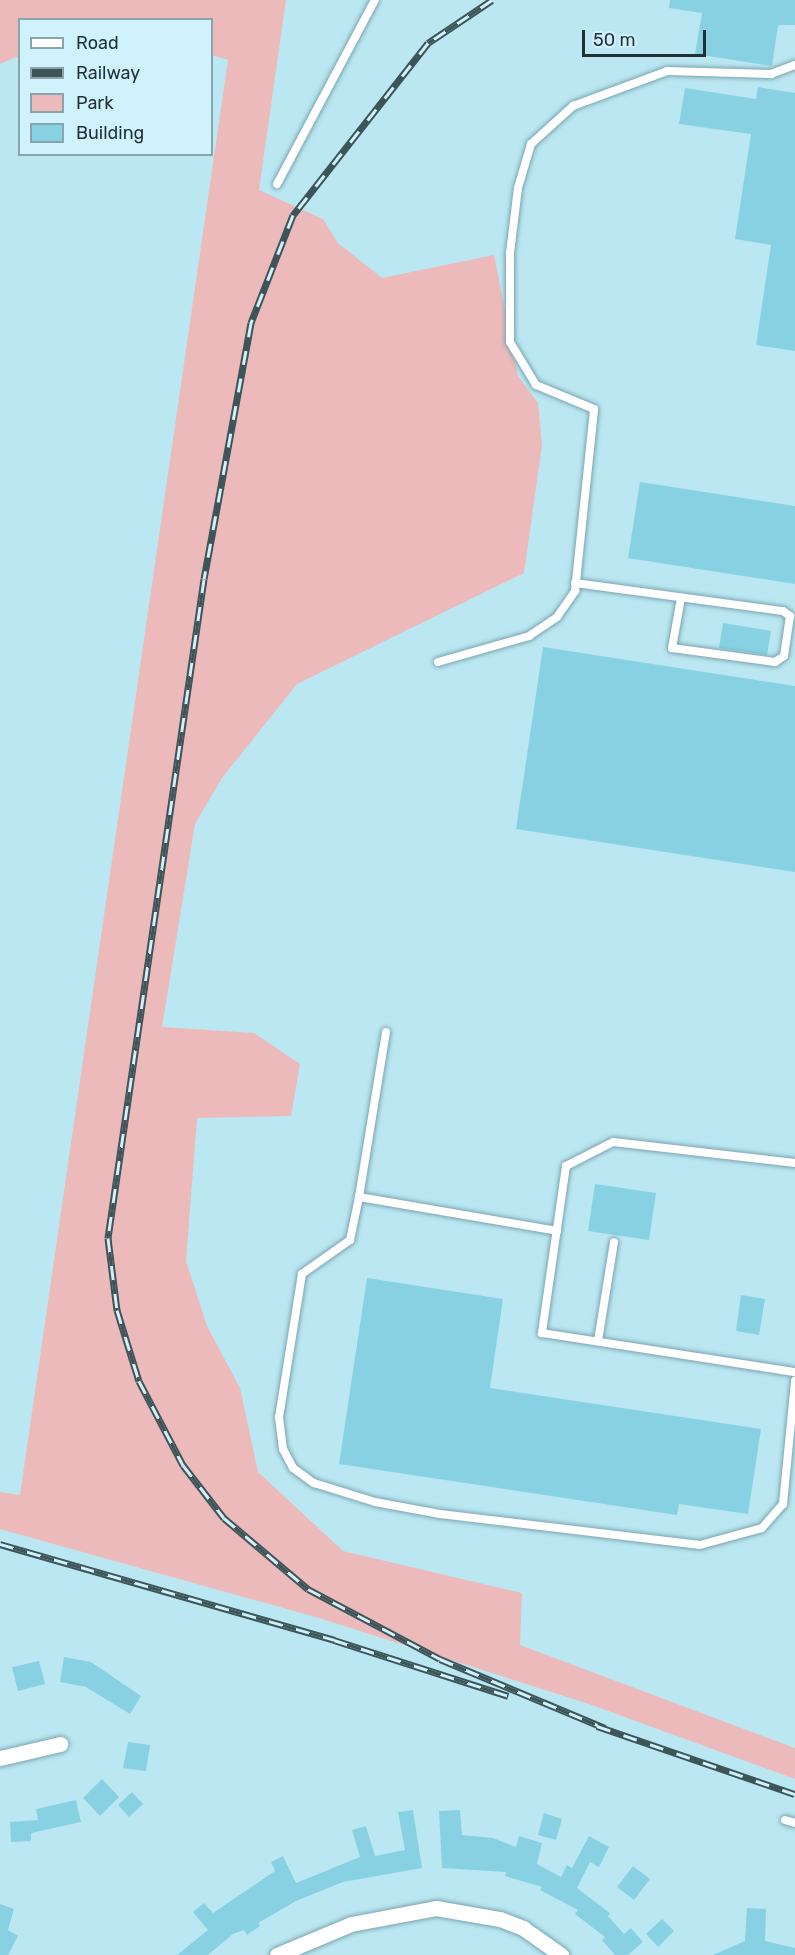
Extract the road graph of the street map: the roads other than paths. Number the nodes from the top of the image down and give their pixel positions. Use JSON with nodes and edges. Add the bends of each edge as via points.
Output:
{"nodes":[{"id":1,"x":375,"y":0,"type":"edge"},
{"id":2,"x":795,"y":65,"type":"edge"},
{"id":3,"x":277,"y":184,"type":"dead end"},
{"id":4,"x":575,"y":584,"type":"junction"},
{"id":5,"x":681,"y":598,"type":"junction"},
{"id":6,"x":793,"y":638,"type":"edge"},
{"id":7,"x":438,"y":663,"type":"dead end"},
{"id":8,"x":386,"y":1032,"type":"dead end"},
{"id":9,"x":795,"y":1163,"type":"edge"},
{"id":10,"x":359,"y":1197,"type":"junction"},
{"id":11,"x":557,"y":1231,"type":"junction"},
{"id":12,"x":614,"y":1242,"type":"dead end"},
{"id":13,"x":598,"y":1341,"type":"junction"},
{"id":14,"x":795,"y":1372,"type":"edge"},
{"id":15,"x":795,"y":1381,"type":"edge"},
{"id":16,"x":60,"y":1744,"type":"dead end"},
{"id":17,"x":0,"y":1758,"type":"edge"},
{"id":18,"x":785,"y":1820,"type":"dead end"},
{"id":19,"x":795,"y":1823,"type":"edge"},
{"id":20,"x":277,"y":1955,"type":"edge"},
{"id":21,"x":561,"y":1955,"type":"edge"}],
"edges":[{"from":1,"to":3,"type":"lane"},
{"from":2,"to":4,"type":"lane","via":[[771,74],[667,71],[573,106],[531,144],[518,188],[510,253],[510,342],[536,385],[594,409]]},
{"from":4,"to":5,"type":"lane"},
{"from":4,"to":7,"type":"lane","via":[[557,617],[530,636]]},
{"from":5,"to":6,"type":"lane","via":[[783,611],[790,616]]},
{"from":5,"to":6,"type":"lane","via":[[672,648],[775,662],[784,656]]},
{"from":8,"to":10,"type":"lane"},
{"from":9,"to":11,"type":"lane","via":[[613,1142],[566,1166]]},
{"from":10,"to":11,"type":"lane"},
{"from":10,"to":15,"type":"lane","via":[[350,1240],[302,1274],[279,1417],[283,1449],[294,1468],[314,1483],[375,1502],[440,1514],[700,1545],[762,1528],[783,1504]]},
{"from":11,"to":13,"type":"lane","via":[[542,1333]]},
{"from":12,"to":13,"type":"lane"},
{"from":13,"to":14,"type":"lane"},
{"from":16,"to":17,"type":"street"},
{"from":18,"to":19,"type":"lane"},
{"from":20,"to":21,"type":"street","via":[[351,1924],[436,1908],[500,1919],[524,1928]]}]}
